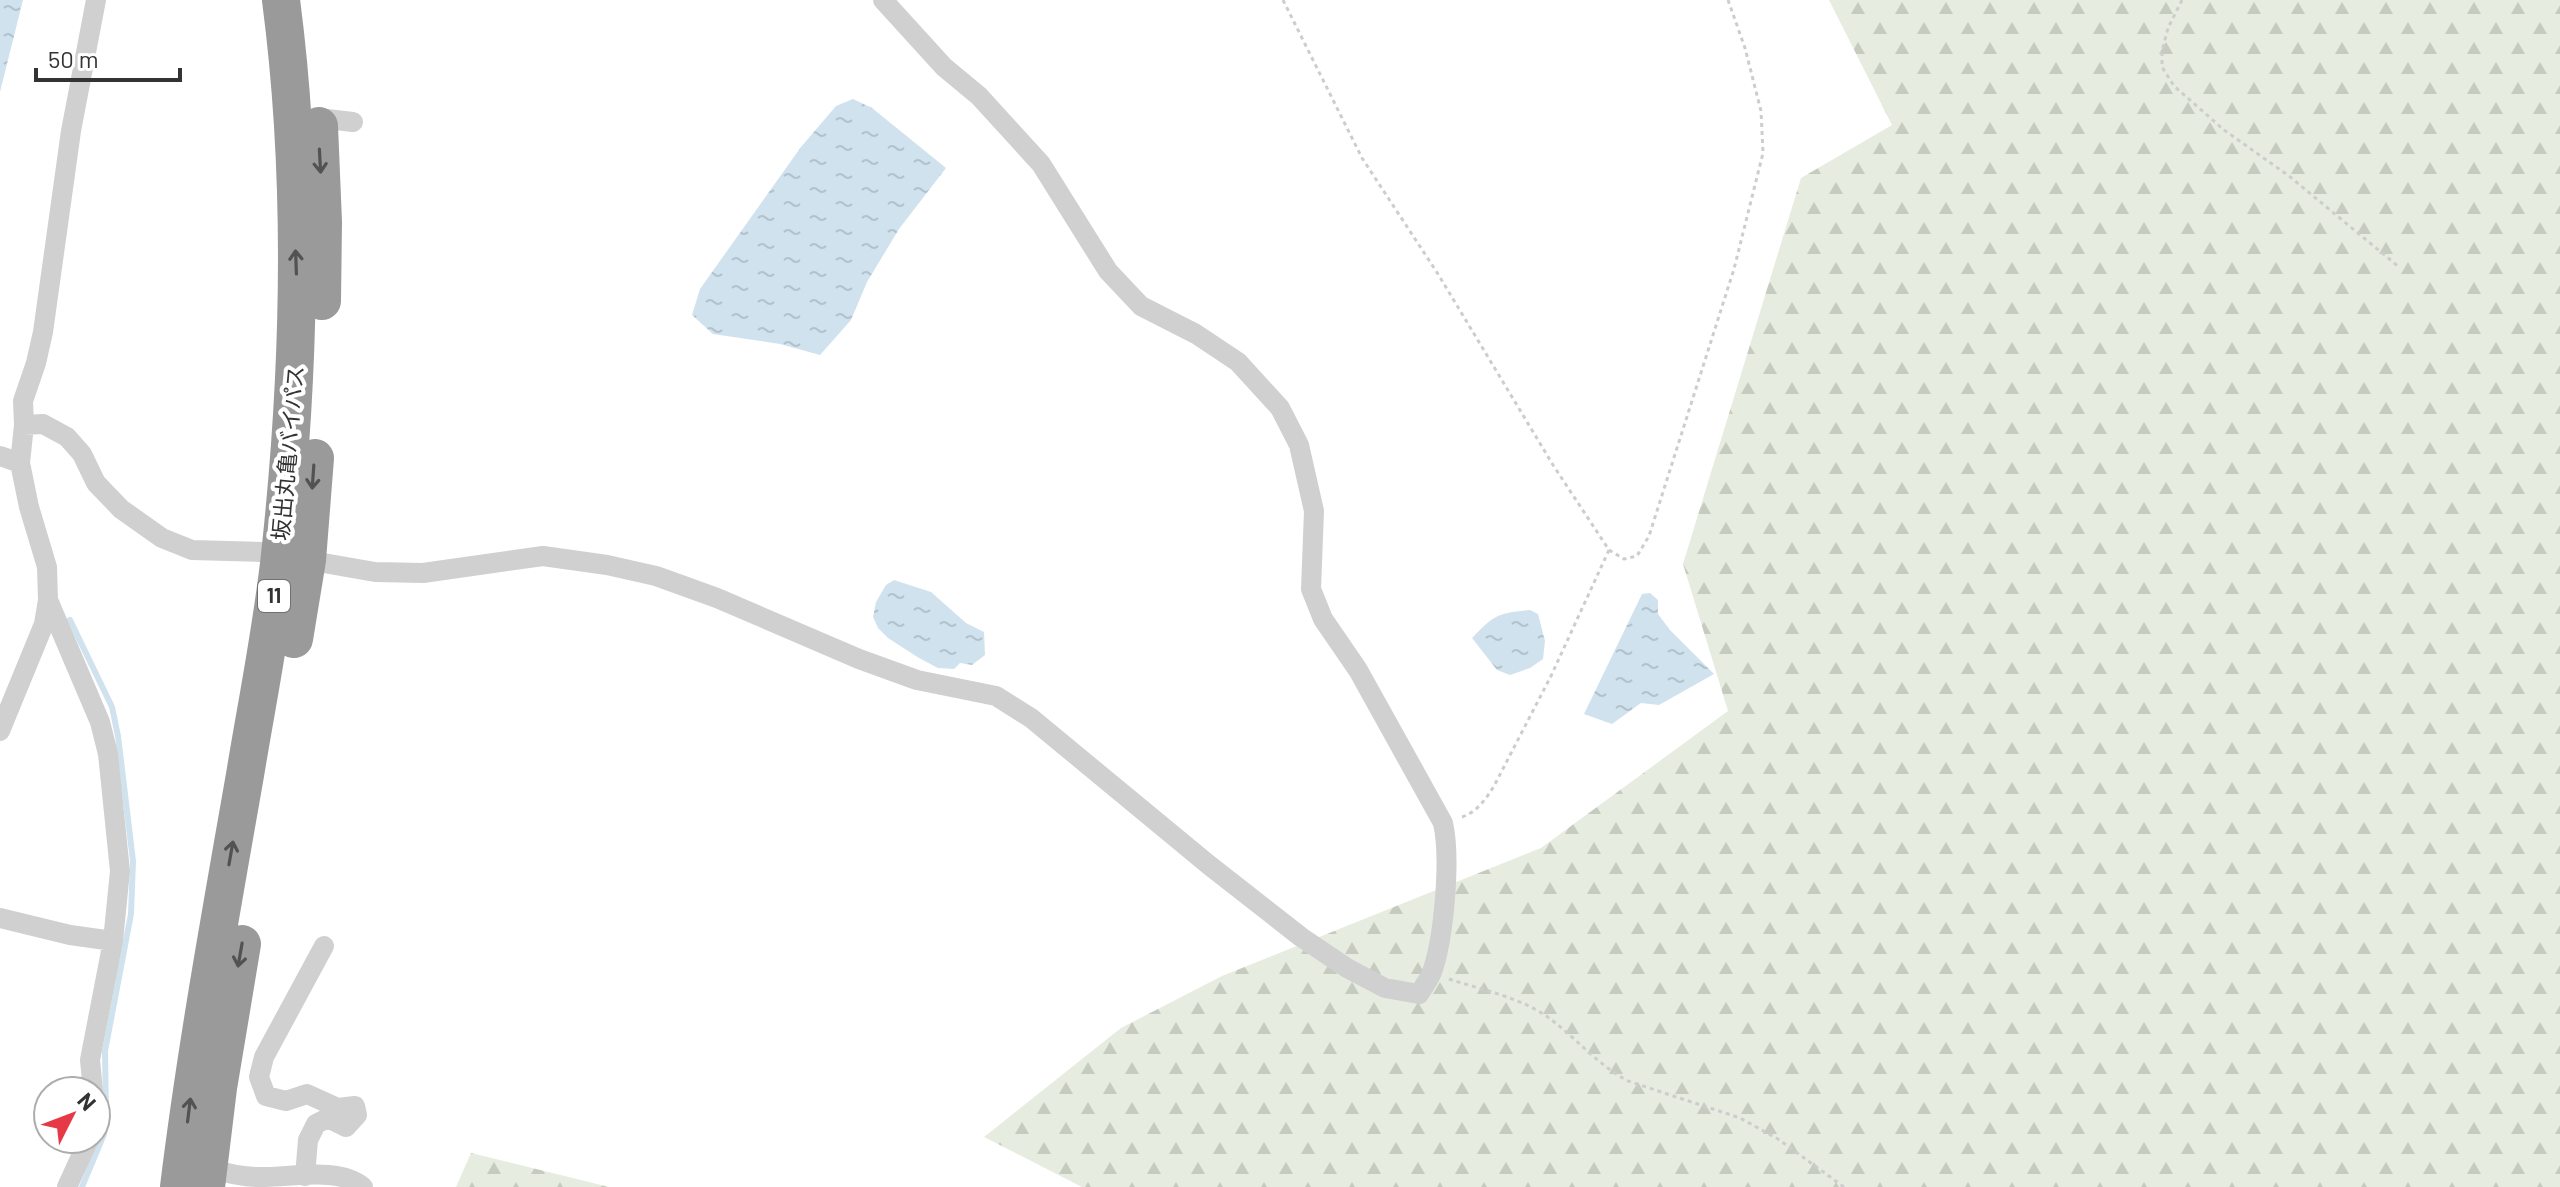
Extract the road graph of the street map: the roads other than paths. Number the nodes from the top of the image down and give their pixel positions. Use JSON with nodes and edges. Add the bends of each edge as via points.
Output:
{"nodes":[{"id":1,"x":96,"y":0,"type":"edge"},
{"id":2,"x":281,"y":0,"type":"edge"},
{"id":3,"x":307,"y":0,"type":"edge"},
{"id":4,"x":883,"y":0,"type":"edge"},
{"id":5,"x":24,"y":425,"type":"junction"},
{"id":6,"x":0,"y":456,"type":"edge"},
{"id":7,"x":20,"y":463,"type":"junction"},
{"id":8,"x":293,"y":558,"type":"junction"},
{"id":9,"x":48,"y":600,"type":"junction"},
{"id":10,"x":0,"y":731,"type":"edge"},
{"id":11,"x":0,"y":918,"type":"edge"},
{"id":12,"x":113,"y":941,"type":"junction"},
{"id":13,"x":324,"y":946,"type":"dead end"},
{"id":14,"x":91,"y":1075,"type":"edge"},
{"id":15,"x":82,"y":1155,"type":"edge"},
{"id":16,"x":305,"y":1176,"type":"junction"},
{"id":17,"x":198,"y":1181,"type":"edge"},
{"id":18,"x":67,"y":1187,"type":"edge"},
{"id":19,"x":363,"y":1187,"type":"edge"}],
"edges":[{"from":1,"to":5,"type":"street","via":[[71,131],[43,332],[23,401]]},
{"from":8,"to":2,"type":"highway","name":"坂出丸亀バイパス","number":"11","one_way":true,"via":[[298,311],[293,121]]},
{"from":3,"to":8,"type":"highway","name":"坂出丸亀バイパス","number":"11","one_way":true,"via":[[335,120],[323,222],[318,418]]},
{"from":4,"to":8,"type":"street","via":[[1041,164],[1108,271],[1141,306],[1238,362],[1280,408],[1299,445],[1314,511],[1311,589],[1323,619],[1358,670],[1443,823],[1447,841],[1441,929],[1431,974],[1419,994],[1385,988],[1301,937],[1031,718],[996,696],[917,680],[717,598],[607,565],[543,556],[423,573],[375,572]]},
{"from":5,"to":7,"type":"street"},
{"from":5,"to":8,"type":"street","via":[[43,424],[67,437],[96,483],[162,538],[192,550]]},
{"from":6,"to":7,"type":"street"},
{"from":7,"to":9,"type":"street","via":[[47,567]]},
{"from":8,"to":17,"type":"highway","name":"坂出丸亀バイパス","number":"11","via":[[265,656],[193,1074]]},
{"from":9,"to":10,"type":"street","via":[[44,624]]},
{"from":9,"to":12,"type":"street","via":[[100,722],[108,754],[120,871]]},
{"from":11,"to":12,"type":"street"},
{"from":12,"to":14,"type":"street"},
{"from":13,"to":16,"type":"street","via":[[264,1057],[259,1077],[266,1096],[286,1101],[307,1094],[338,1108],[355,1106],[357,1115],[346,1127],[328,1118],[316,1124],[308,1140]]},
{"from":15,"to":18,"type":"street"},
{"from":16,"to":17,"type":"street","via":[[226,1174]]},
{"from":16,"to":19,"type":"street","via":[[340,1175]]}]}
